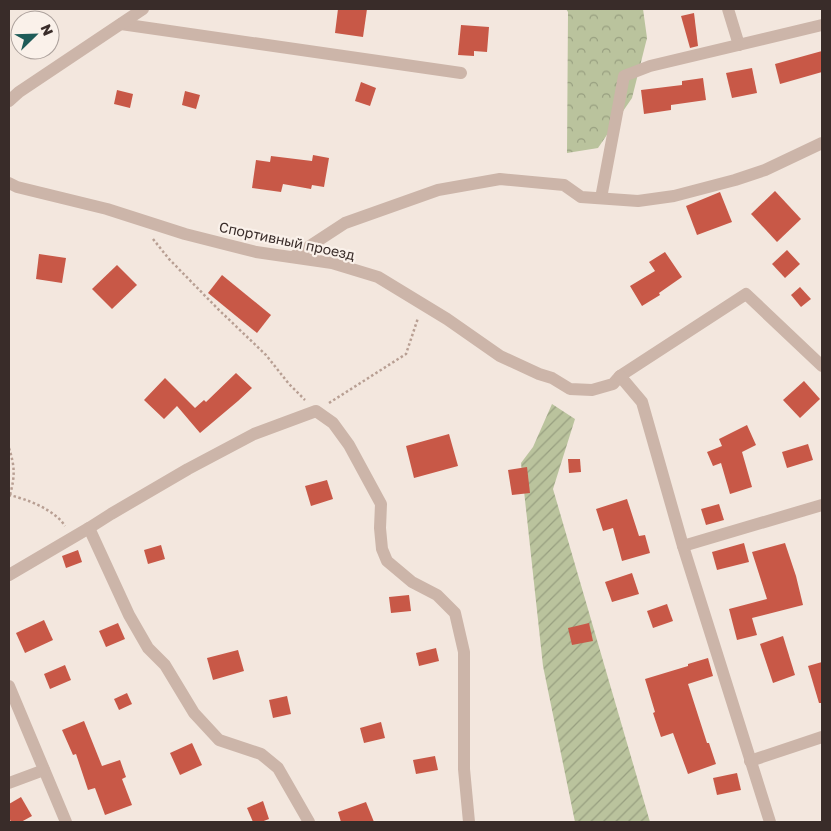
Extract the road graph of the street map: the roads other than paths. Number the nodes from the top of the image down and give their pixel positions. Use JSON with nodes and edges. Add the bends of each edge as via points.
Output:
{"nodes":[{"id":1,"x":143,"y":9,"type":"edge"},
{"id":2,"x":728,"y":9,"type":"edge"},
{"id":3,"x":121,"y":24,"type":"junction"},
{"id":4,"x":822,"y":25,"type":"edge"},
{"id":5,"x":739,"y":45,"type":"junction"},
{"id":6,"x":461,"y":73,"type":"dead end"},
{"id":7,"x":9,"y":101,"type":"edge"},
{"id":8,"x":822,"y":143,"type":"edge"},
{"id":9,"x":9,"y":184,"type":"edge"},
{"id":10,"x":601,"y":198,"type":"junction"},
{"id":11,"x":294,"y":257,"type":"junction"},
{"id":12,"x":822,"y":366,"type":"edge"},
{"id":13,"x":620,"y":376,"type":"junction"},
{"id":14,"x":822,"y":505,"type":"edge"},
{"id":15,"x":89,"y":528,"type":"junction"},
{"id":16,"x":683,"y":546,"type":"junction"},
{"id":17,"x":9,"y":575,"type":"edge"},
{"id":18,"x":9,"y":686,"type":"edge"},
{"id":19,"x":822,"y":737,"type":"edge"},
{"id":20,"x":750,"y":761,"type":"junction"},
{"id":21,"x":44,"y":770,"type":"junction"},
{"id":22,"x":9,"y":783,"type":"edge"},
{"id":23,"x":66,"y":822,"type":"edge"},
{"id":24,"x":309,"y":822,"type":"edge"},
{"id":25,"x":469,"y":822,"type":"edge"},
{"id":26,"x":770,"y":822,"type":"edge"}],
"edges":[{"from":1,"to":3,"type":"street"},
{"from":2,"to":5,"type":"street"},
{"from":3,"to":6,"type":"street"},
{"from":3,"to":7,"type":"street"},
{"from":4,"to":5,"type":"street"},
{"from":5,"to":10,"type":"street","via":[[650,66],[624,76]]},
{"from":8,"to":10,"type":"street","via":[[765,170],[674,196],[638,201]]},
{"from":9,"to":11,"type":"street","name":"Спортивный проезд","via":[[107,209],[185,234],[256,252]]},
{"from":10,"to":11,"type":"street","via":[[581,197],[564,184],[500,179],[438,190],[345,223]]},
{"from":11,"to":13,"type":"street","name":"Спортивный проезд","via":[[332,263],[378,277],[500,356],[570,389],[592,390],[612,384]]},
{"from":12,"to":13,"type":"street","name":"Спортивный проезд","via":[[746,294]]},
{"from":13,"to":16,"type":"street","via":[[642,402]]},
{"from":14,"to":16,"type":"street"},
{"from":15,"to":17,"type":"street"},
{"from":15,"to":24,"type":"street","via":[[148,648],[165,665],[194,713],[219,740],[261,754],[278,768]]},
{"from":15,"to":25,"type":"street","via":[[254,434],[316,411],[333,423],[349,445],[381,504],[382,548],[387,561],[412,582],[437,594],[455,613],[464,652],[464,769]]},
{"from":16,"to":20,"type":"street"},
{"from":18,"to":21,"type":"street"},
{"from":19,"to":20,"type":"street"},
{"from":20,"to":26,"type":"street"},
{"from":21,"to":22,"type":"street"},
{"from":21,"to":23,"type":"street"}]}
